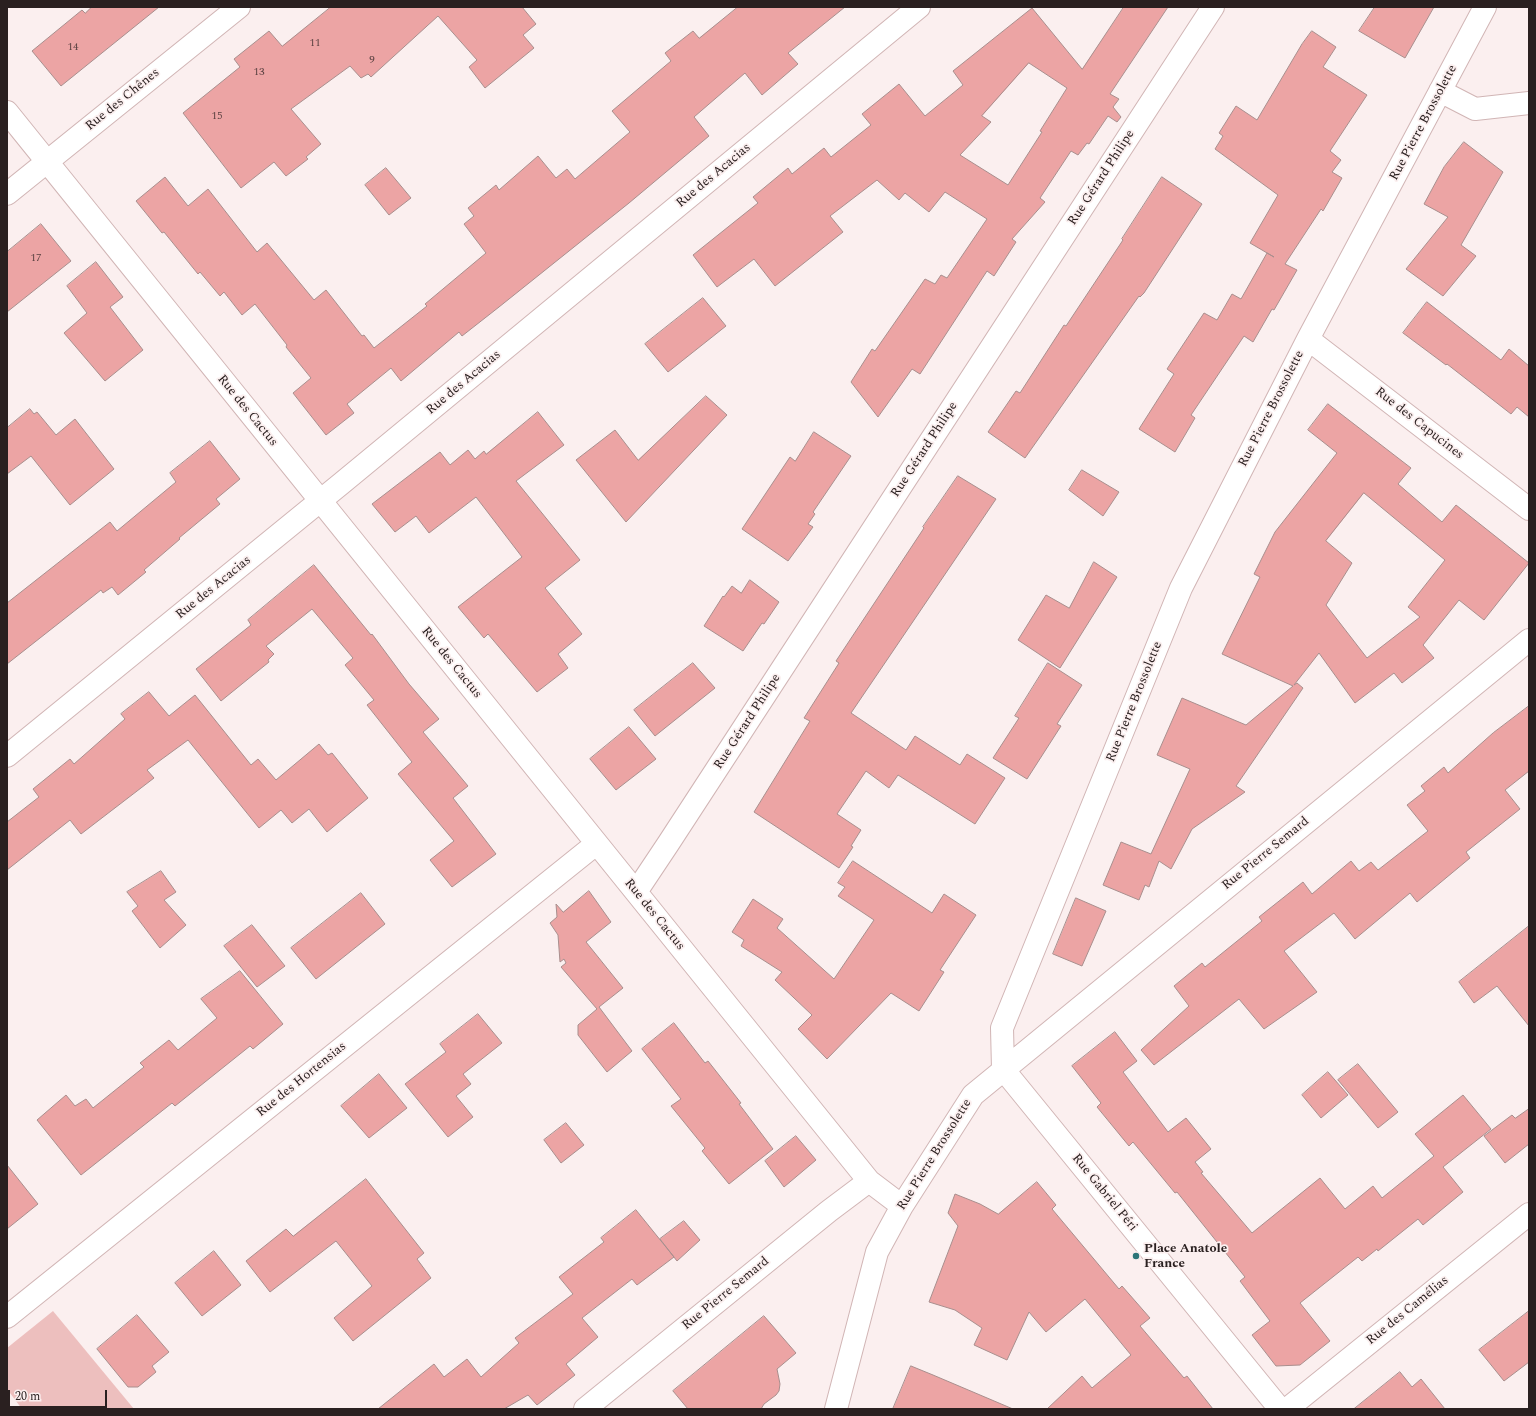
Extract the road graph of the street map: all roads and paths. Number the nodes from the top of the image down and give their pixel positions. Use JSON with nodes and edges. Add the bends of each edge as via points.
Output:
{"nodes":[{"id":1,"x":239,"y":7,"type":"edge"},
{"id":2,"x":919,"y":7,"type":"edge"},
{"id":3,"x":1213,"y":7,"type":"edge"},
{"id":4,"x":1485,"y":7,"type":"edge"},
{"id":5,"x":1440,"y":91,"type":"junction"},
{"id":6,"x":1529,"y":103,"type":"edge"},
{"id":7,"x":7,"y":112,"type":"edge"},
{"id":8,"x":47,"y":162,"type":"junction"},
{"id":9,"x":7,"y":194,"type":"edge"},
{"id":10,"x":1308,"y":339,"type":"junction"},
{"id":11,"x":320,"y":501,"type":"junction"},
{"id":12,"x":1529,"y":509,"type":"edge"},
{"id":13,"x":1529,"y":640,"type":"edge"},
{"id":14,"x":7,"y":756,"type":"edge"},
{"id":15,"x":596,"y":844,"type":"junction"},
{"id":16,"x":636,"y":892,"type":"junction"},
{"id":17,"x":1003,"y":1069,"type":"junction"},
{"id":18,"x":868,"y":1181,"type":"junction"},
{"id":19,"x":902,"y":1206,"type":"junction"},
{"id":20,"x":1529,"y":1214,"type":"edge"},
{"id":21,"x":7,"y":1317,"type":"edge"},
{"id":22,"x":585,"y":1409,"type":"edge"},
{"id":23,"x":836,"y":1409,"type":"edge"},
{"id":24,"x":1280,"y":1409,"type":"edge"},
{"id":25,"x":1287,"y":1409,"type":"edge"}],
"edges":[{"from":1,"to":8,"type":"street","name":"Rue des Chênes"},
{"from":2,"to":11,"type":"street","name":"Rue des Acacias"},
{"from":3,"to":16,"type":"street","name":"Rue Gérard Philipe"},
{"from":4,"to":5,"type":"street","name":"Rue Pierre Brossolette"},
{"from":5,"to":6,"type":"street","via":[[1475,109]]},
{"from":5,"to":10,"type":"street","name":"Rue Pierre Brossolette"},
{"from":7,"to":8,"type":"street","name":"Rue des Cactus"},
{"from":8,"to":9,"type":"street","name":"Rue des Chênes"},
{"from":8,"to":11,"type":"street","name":"Rue des Cactus"},
{"from":10,"to":12,"type":"street","name":"Rue des Capucines"},
{"from":10,"to":17,"type":"street","name":"Rue Pierre Brossolette","via":[[1181,588],[1002,1028]]},
{"from":11,"to":14,"type":"street","name":"Rue des Acacias"},
{"from":11,"to":15,"type":"street","name":"Rue des Cactus"},
{"from":13,"to":17,"type":"street","name":"Rue Pierre Semard"},
{"from":15,"to":16,"type":"street","name":"Rue des Cactus"},
{"from":15,"to":21,"type":"street","name":"Rue des Hortensias"},
{"from":16,"to":18,"type":"street","name":"Rue des Cactus"},
{"from":17,"to":19,"type":"street","name":"Rue Pierre Brossolette","via":[[973,1095]]},
{"from":17,"to":24,"type":"street","name":"Rue Gabriel Péri"},
{"from":18,"to":19,"type":"street","name":"Rue des Cactus"},
{"from":18,"to":22,"type":"street","name":"Rue Pierre Semard"},
{"from":19,"to":23,"type":"street","name":"Rue Pierre Brossolette","via":[[877,1252]]},
{"from":20,"to":25,"type":"street","name":"Rue des Camélias"}]}
